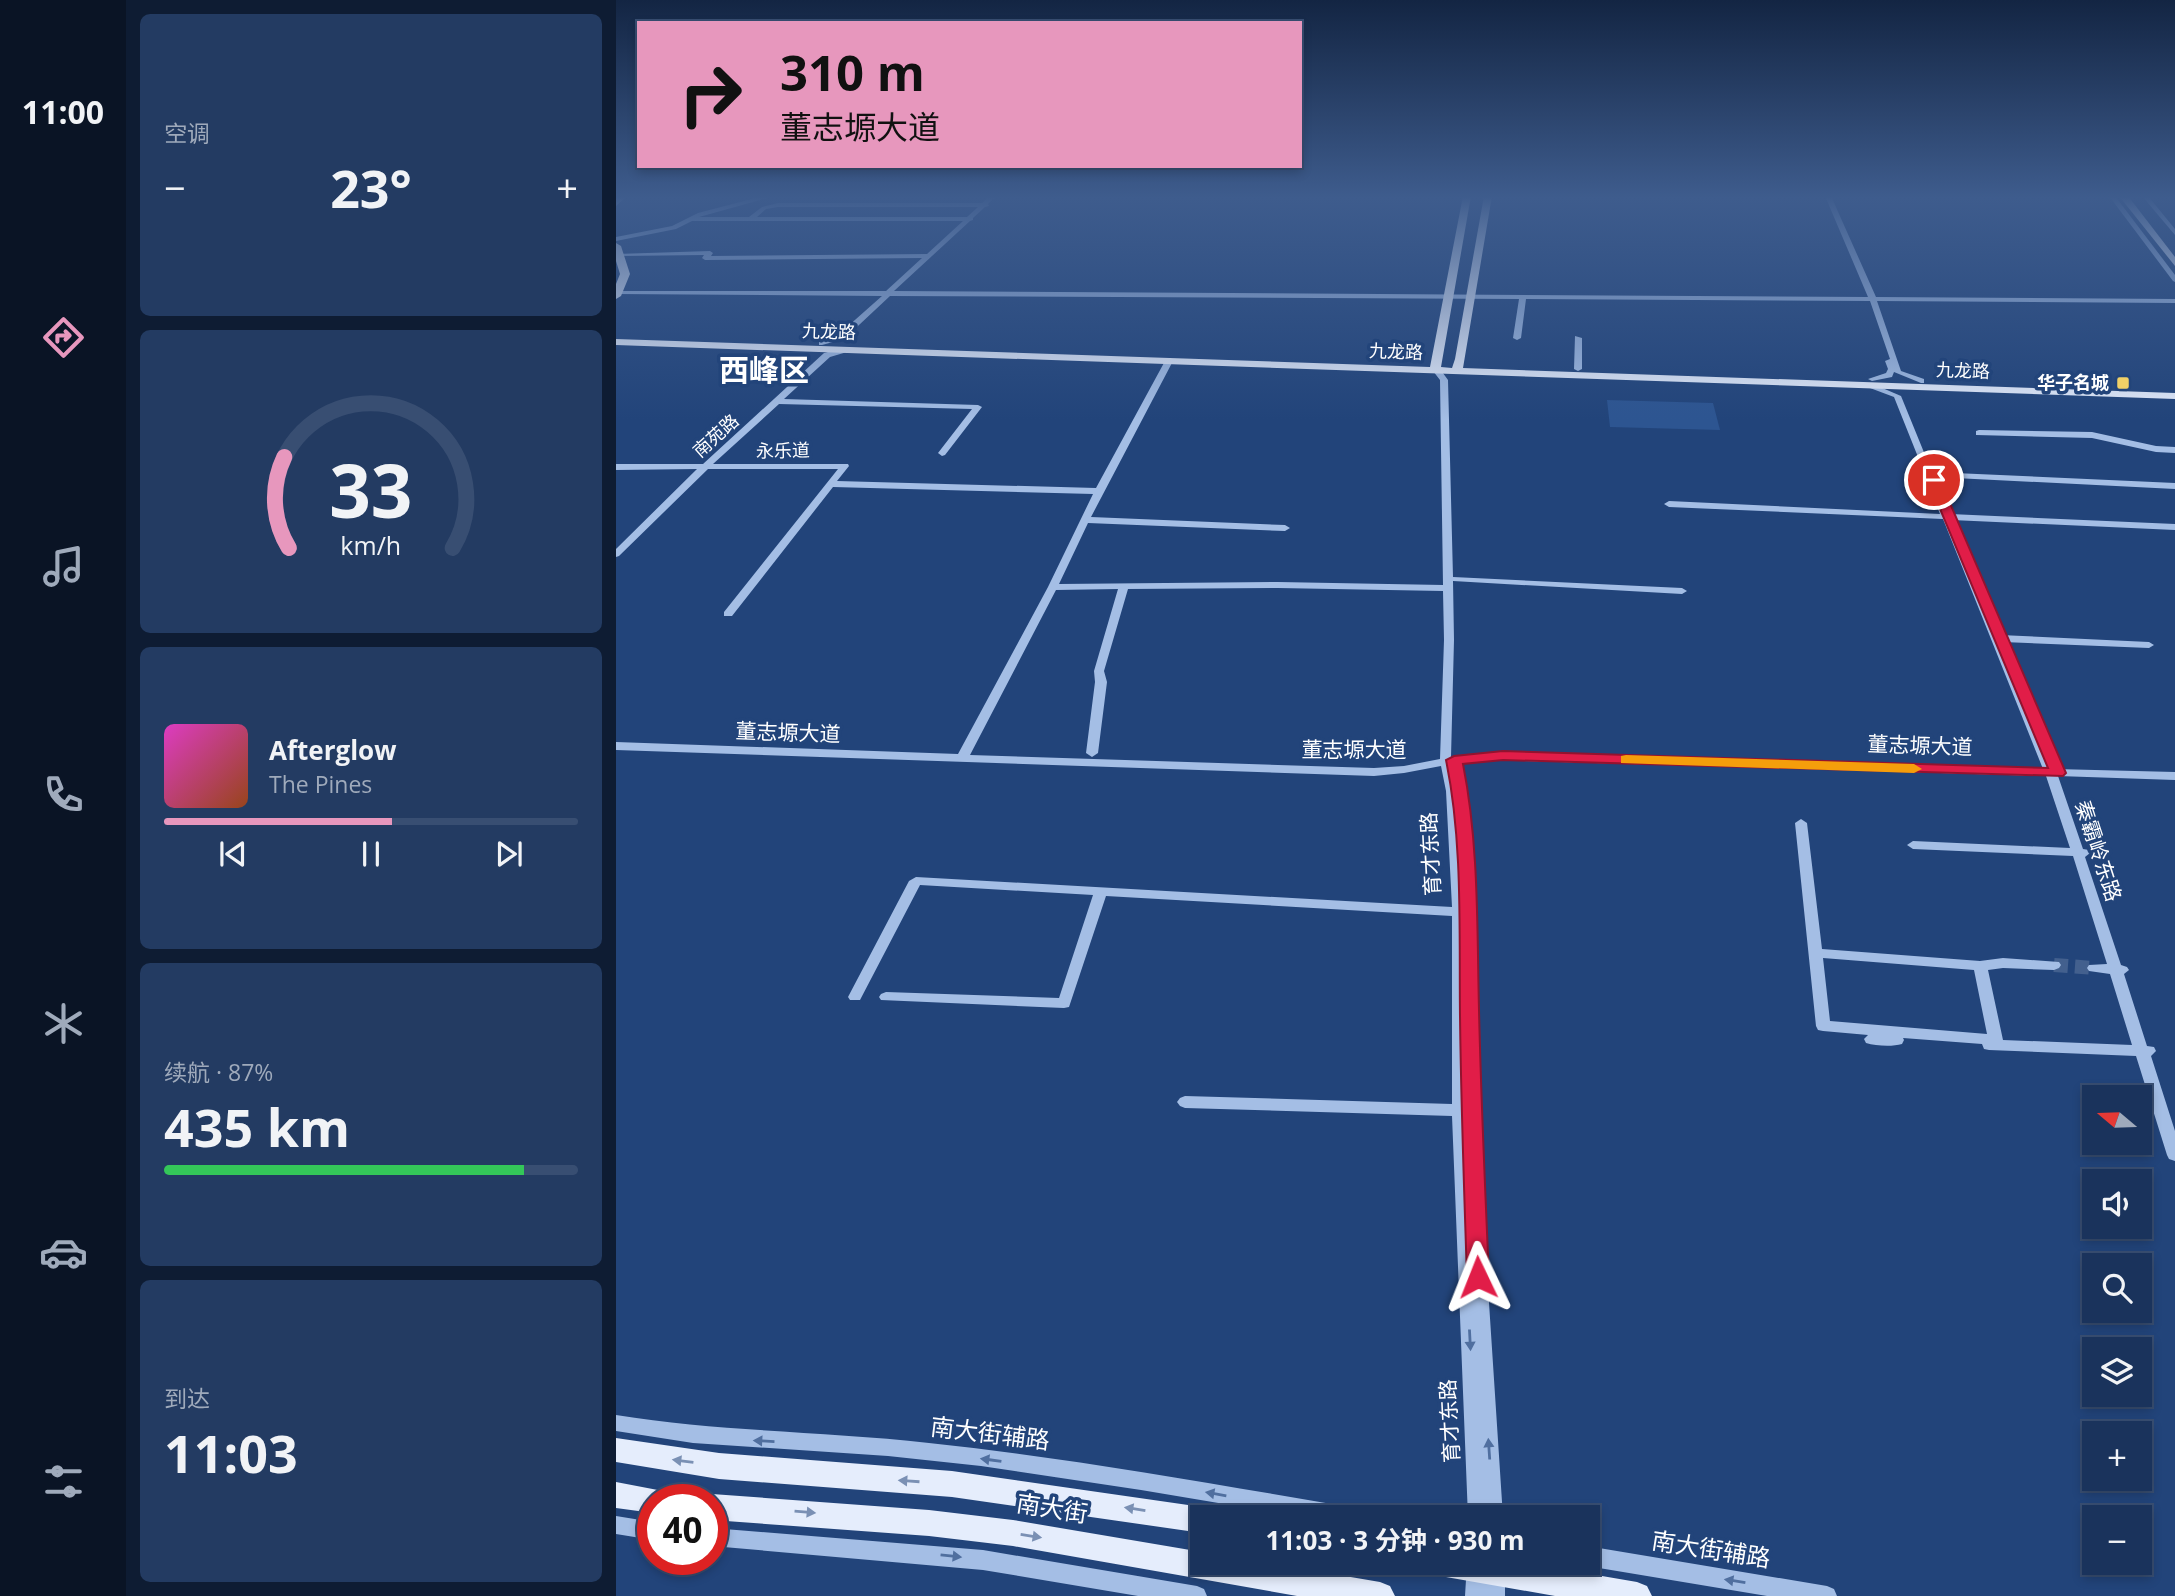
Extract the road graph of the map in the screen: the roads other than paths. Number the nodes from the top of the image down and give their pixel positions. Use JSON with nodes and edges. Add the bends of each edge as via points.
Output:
{"nodes":[{"id":1,"x":616,"y":270,"type":"edge"},
{"id":2,"x":624,"y":270,"type":"edge"},
{"id":3,"x":914,"y":270,"type":"edge"},
{"id":4,"x":1453,"y":270,"type":"edge"},
{"id":5,"x":1476,"y":270,"type":"edge"},
{"id":6,"x":1855,"y":270,"type":"edge"},
{"id":7,"x":1857,"y":270,"type":"edge"},
{"id":8,"x":617,"y":290,"type":"edge"},
{"id":9,"x":890,"y":293,"type":"junction"},
{"id":10,"x":1523,"y":296,"type":"junction"},
{"id":11,"x":1448,"y":297,"type":"junction"},
{"id":12,"x":1472,"y":297,"type":"junction"},
{"id":13,"x":1868,"y":299,"type":"junction"},
{"id":14,"x":2175,"y":301,"type":"edge"},
{"id":15,"x":616,"y":335,"type":"edge"},
{"id":16,"x":1517,"y":338,"type":"dead end"},
{"id":17,"x":1578,"y":338,"type":"dead end"},
{"id":18,"x":616,"y":342,"type":"edge"},
{"id":19,"x":819,"y":346,"type":"junction"},
{"id":20,"x":847,"y":347,"type":"junction"},
{"id":21,"x":1169,"y":361,"type":"junction"},
{"id":22,"x":1435,"y":367,"type":"junction"},
{"id":23,"x":1458,"y":368,"type":"junction"},
{"id":24,"x":1578,"y":369,"type":"junction"},
{"id":25,"x":1873,"y":383,"type":"junction"},
{"id":26,"x":1920,"y":384,"type":"junction"},
{"id":27,"x":2175,"y":390,"type":"edge"},
{"id":28,"x":2175,"y":397,"type":"edge"},
{"id":29,"x":777,"y":401,"type":"junction"},
{"id":30,"x":1979,"y":433,"type":"dead end"},
{"id":31,"x":2175,"y":450,"type":"edge"},
{"id":32,"x":942,"y":453,"type":"dead end"},
{"id":33,"x":616,"y":467,"type":"edge"},
{"id":34,"x":702,"y":467,"type":"junction"},
{"id":35,"x":1930,"y":474,"type":"junction"},
{"id":36,"x":833,"y":484,"type":"junction"},
{"id":37,"x":2175,"y":486,"type":"edge"},
{"id":38,"x":1098,"y":491,"type":"junction"},
{"id":39,"x":1669,"y":504,"type":"dead end"},
{"id":40,"x":1947,"y":517,"type":"junction"},
{"id":41,"x":1084,"y":520,"type":"junction"},
{"id":42,"x":2175,"y":527,"type":"edge"},
{"id":43,"x":1284,"y":528,"type":"dead end"},
{"id":44,"x":616,"y":551,"type":"edge"},
{"id":45,"x":1452,"y":584,"type":"junction"},
{"id":46,"x":1124,"y":586,"type":"junction"},
{"id":47,"x":1053,"y":587,"type":"junction"},
{"id":48,"x":1682,"y":591,"type":"dead end"},
{"id":49,"x":728,"y":614,"type":"dead end"},
{"id":50,"x":1998,"y":638,"type":"junction"},
{"id":51,"x":2149,"y":645,"type":"dead end"},
{"id":52,"x":616,"y":744,"type":"edge"},
{"id":53,"x":1092,"y":753,"type":"dead end"},
{"id":54,"x":963,"y":756,"type":"junction"},
{"id":55,"x":1450,"y":759,"type":"junction"},
{"id":56,"x":2054,"y":771,"type":"junction"},
{"id":57,"x":2175,"y":774,"type":"edge"},
{"id":58,"x":1801,"y":823,"type":"dead end"},
{"id":59,"x":1913,"y":845,"type":"dead end"},
{"id":60,"x":2082,"y":853,"type":"junction"},
{"id":61,"x":1101,"y":891,"type":"junction"},
{"id":62,"x":1459,"y":912,"type":"junction"},
{"id":63,"x":1814,"y":953,"type":"junction"},
{"id":64,"x":2054,"y":965,"type":"tunnel mouth"},
{"id":65,"x":1980,"y":966,"type":"junction"},
{"id":66,"x":2094,"y":968,"type":"tunnel mouth"},
{"id":67,"x":2119,"y":970,"type":"junction"},
{"id":68,"x":855,"y":997,"type":"dead end"},
{"id":69,"x":886,"y":997,"type":"dead end"},
{"id":70,"x":1871,"y":1039,"type":"dead end"},
{"id":71,"x":2145,"y":1052,"type":"junction"},
{"id":72,"x":1185,"y":1102,"type":"dead end"},
{"id":73,"x":1460,"y":1110,"type":"junction"},
{"id":74,"x":2175,"y":1131,"type":"edge"},
{"id":75,"x":2175,"y":1155,"type":"edge"},
{"id":76,"x":616,"y":1423,"type":"edge"},
{"id":77,"x":616,"y":1451,"type":"edge"},
{"id":78,"x":616,"y":1495,"type":"edge"},
{"id":79,"x":637,"y":1498,"type":"edge"},
{"id":80,"x":1283,"y":1505,"type":"edge"},
{"id":81,"x":1477,"y":1505,"type":"edge"},
{"id":82,"x":1492,"y":1505,"type":"edge"},
{"id":83,"x":728,"y":1508,"type":"edge"},
{"id":84,"x":1190,"y":1518,"type":"edge"},
{"id":85,"x":616,"y":1525,"type":"edge"},
{"id":86,"x":637,"y":1528,"type":"edge"},
{"id":87,"x":728,"y":1538,"type":"edge"},
{"id":88,"x":1600,"y":1558,"type":"edge"},
{"id":89,"x":1486,"y":1576,"type":"edge"},
{"id":90,"x":1197,"y":1596,"type":"edge"},
{"id":91,"x":1380,"y":1596,"type":"edge"},
{"id":92,"x":1637,"y":1596,"type":"edge"},
{"id":93,"x":1827,"y":1596,"type":"edge"}],
"edges":[{"from":1,"to":8,"type":"main road"},
{"from":2,"to":8,"type":"main road"},
{"from":3,"to":9,"type":"street"},
{"from":4,"to":11,"type":"main road","name":"育才东路"},
{"from":5,"to":12,"type":"main road","name":"育才东路"},
{"from":6,"to":13,"type":"street"},
{"from":7,"to":13,"type":"street"},
{"from":8,"to":9,"type":"street"},
{"from":9,"to":11,"type":"street"},
{"from":9,"to":19,"type":"street","via":[[841,337]]},
{"from":9,"to":20,"type":"street","via":[[843,339]]},
{"from":10,"to":12,"type":"street"},
{"from":10,"to":13,"type":"street"},
{"from":10,"to":16,"type":"street"},
{"from":11,"to":12,"type":"street"},
{"from":11,"to":22,"type":"main road","name":"育才东路"},
{"from":12,"to":23,"type":"main road","name":"育才东路"},
{"from":13,"to":14,"type":"street"},
{"from":13,"to":25,"type":"street","via":[[1892,369]]},
{"from":13,"to":26,"type":"street","via":[[1898,372]]},
{"from":15,"to":19,"type":"main road","name":"九龙路"},
{"from":17,"to":24,"type":"street"},
{"from":18,"to":19,"type":"main road","name":"九龙路"},
{"from":19,"to":20,"type":"main road","name":"九龙路"},
{"from":19,"to":29,"type":"street","name":"南苑路","via":[[823,355]]},
{"from":20,"to":21,"type":"main road","name":"九龙路"},
{"from":20,"to":22,"type":"main road","name":"九龙路"},
{"from":20,"to":29,"type":"street","name":"南苑路","via":[[830,354]]},
{"from":21,"to":22,"type":"main road","name":"九龙路"},
{"from":21,"to":38,"type":"street"},
{"from":22,"to":23,"type":"main road","name":"九龙路"},
{"from":22,"to":45,"type":"street","name":"育才东路","via":[[1444,380]]},
{"from":23,"to":24,"type":"main road","name":"九龙路"},
{"from":23,"to":25,"type":"main road","name":"九龙路"},
{"from":23,"to":45,"type":"street","name":"育才东路","via":[[1450,380]]},
{"from":24,"to":25,"type":"main road","name":"九龙路"},
{"from":25,"to":26,"type":"main road","name":"九龙路"},
{"from":25,"to":35,"type":"street","name":"秦霸岭东路","via":[[1897,396]]},
{"from":26,"to":27,"type":"main road","name":"九龙路"},
{"from":26,"to":28,"type":"main road","name":"九龙路"},
{"from":26,"to":35,"type":"street","name":"秦霸岭东路","via":[[1901,396]]},
{"from":29,"to":32,"type":"street","via":[[978,407]]},
{"from":29,"to":34,"type":"street","name":"南苑路"},
{"from":30,"to":31,"type":"street","via":[[2092,435]]},
{"from":33,"to":34,"type":"street","name":"永乐道"},
{"from":34,"to":36,"type":"street","name":"永乐道","via":[[845,466]]},
{"from":34,"to":44,"type":"street","name":"南苑路"},
{"from":35,"to":37,"type":"street"},
{"from":35,"to":40,"type":"street","name":"秦霸岭东路"},
{"from":36,"to":38,"type":"street"},
{"from":36,"to":49,"type":"street"},
{"from":38,"to":41,"type":"street"},
{"from":39,"to":40,"type":"street"},
{"from":40,"to":42,"type":"street"},
{"from":40,"to":50,"type":"street","name":"秦霸岭东路"},
{"from":41,"to":43,"type":"street"},
{"from":41,"to":47,"type":"street"},
{"from":45,"to":46,"type":"street"},
{"from":45,"to":48,"type":"street"},
{"from":45,"to":55,"type":"street","name":"育才东路"},
{"from":46,"to":47,"type":"street"},
{"from":46,"to":53,"type":"street","via":[[1098,671],[1101,682]]},
{"from":47,"to":54,"type":"street"},
{"from":50,"to":51,"type":"street"},
{"from":50,"to":56,"type":"street","name":"秦霸岭东路"},
{"from":52,"to":54,"type":"street","name":"董志塬大道"},
{"from":54,"to":55,"type":"street","name":"董志塬大道","via":[[1395,772]]},
{"from":55,"to":56,"type":"street","name":"董志塬大道","via":[[1503,756]]},
{"from":55,"to":62,"type":"street","name":"育才东路"},
{"from":82,"to":55,"type":"street","name":"育才东路","one_way":true,"via":[[1471,1110],[1468,912],[1460,790]]},
{"from":56,"to":57,"type":"street","name":"董志塬大道"},
{"from":56,"to":60,"type":"street","name":"秦霸岭东路"},
{"from":58,"to":63,"type":"street"},
{"from":59,"to":60,"type":"street"},
{"from":60,"to":67,"type":"street","name":"秦霸岭东路"},
{"from":61,"to":62,"type":"street"},
{"from":61,"to":68,"type":"street","via":[[916,881]]},
{"from":61,"to":69,"type":"street","via":[[1064,1003]]},
{"from":62,"to":73,"type":"street","name":"育才东路"},
{"from":63,"to":65,"type":"street"},
{"from":63,"to":65,"type":"street","via":[[1823,1026],[1996,1040]]},
{"from":64,"to":65,"type":"street"},
{"from":66,"to":67,"type":"street"},
{"from":67,"to":71,"type":"street","name":"秦霸岭东路"},
{"from":70,"to":71,"type":"street"},
{"from":71,"to":74,"type":"street","name":"秦霸岭东路"},
{"from":71,"to":75,"type":"street","name":"秦霸岭东路"},
{"from":72,"to":73,"type":"street"},
{"from":73,"to":81,"type":"street","name":"育才东路","one_way":true},
{"from":80,"to":76,"type":"street","name":"南大街辅路","one_way":true,"via":[[926,1451],[732,1439]]},
{"from":84,"to":77,"type":"main road","name":"南大街","one_way":true,"via":[[952,1484],[719,1466]]},
{"from":78,"to":79,"type":"main road"},
{"from":83,"to":91,"type":"main road","name":"南大街","one_way":true,"via":[[916,1521],[1013,1533]]},
{"from":85,"to":86,"type":"street"},
{"from":87,"to":90,"type":"street","one_way":true,"via":[[961,1557]]},
{"from":93,"to":88,"type":"street","name":"南大街辅路","one_way":true},
{"from":89,"to":92,"type":"main road"}]}
